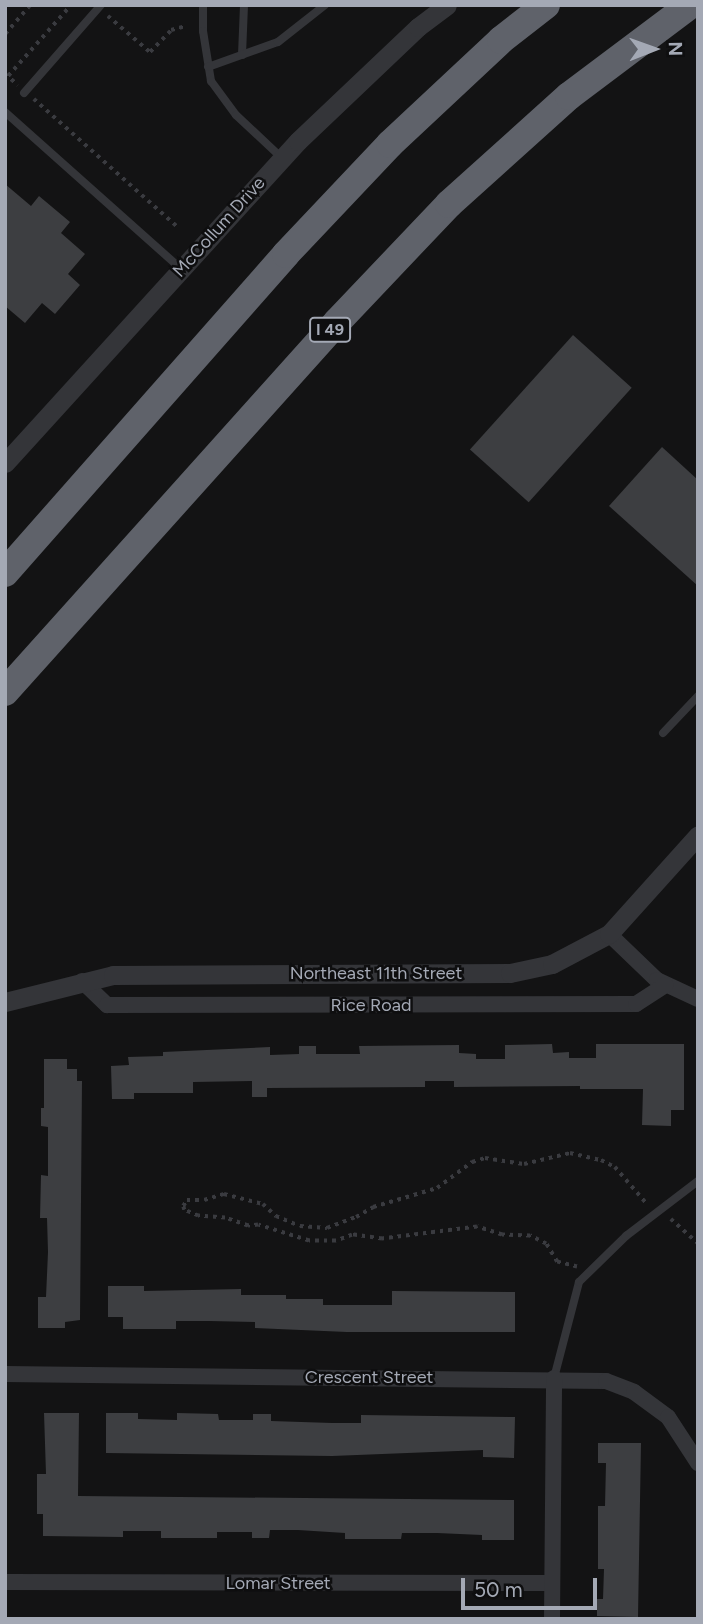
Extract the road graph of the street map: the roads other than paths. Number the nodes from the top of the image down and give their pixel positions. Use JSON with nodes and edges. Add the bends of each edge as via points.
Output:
{"nodes":[{"id":1,"x":203,"y":5,"type":"edge"},
{"id":2,"x":244,"y":5,"type":"edge"},
{"id":3,"x":325,"y":5,"type":"edge"},
{"id":4,"x":447,"y":5,"type":"edge"},
{"id":5,"x":546,"y":5,"type":"edge"},
{"id":6,"x":690,"y":5,"type":"edge"},
{"id":7,"x":100,"y":7,"type":"edge"},
{"id":8,"x":242,"y":55,"type":"junction"},
{"id":9,"x":208,"y":67,"type":"junction"},
{"id":10,"x":25,"y":92,"type":"road end"},
{"id":11,"x":5,"y":112,"type":"edge"},
{"id":12,"x":282,"y":158,"type":"junction"},
{"id":13,"x":181,"y":269,"type":"junction"},
{"id":14,"x":5,"y":463,"type":"edge"},
{"id":15,"x":5,"y":573,"type":"edge"},
{"id":16,"x":5,"y":692,"type":"edge"},
{"id":17,"x":698,"y":696,"type":"edge"},
{"id":18,"x":663,"y":733,"type":"dead end"},
{"id":19,"x":698,"y":835,"type":"edge"},
{"id":20,"x":608,"y":934,"type":"junction"},
{"id":21,"x":82,"y":981,"type":"junction"},
{"id":22,"x":665,"y":985,"type":"junction"},
{"id":23,"x":698,"y":999,"type":"edge"},
{"id":24,"x":5,"y":1002,"type":"edge"},
{"id":25,"x":698,"y":1181,"type":"edge"},
{"id":26,"x":5,"y":1374,"type":"edge"},
{"id":27,"x":554,"y":1378,"type":"junction"},
{"id":28,"x":698,"y":1463,"type":"edge"},
{"id":29,"x":5,"y":1582,"type":"edge"},
{"id":30,"x":552,"y":1583,"type":"junction"},
{"id":31,"x":552,"y":1619,"type":"edge"}],
"edges":[{"from":1,"to":9,"type":"lane"},
{"from":2,"to":8,"type":"lane"},
{"from":3,"to":8,"type":"lane","via":[[278,42]]},
{"from":4,"to":12,"type":"street","name":"McCollum Drive","via":[[418,27]]},
{"from":5,"to":15,"type":"highway","via":[[501,40],[390,144],[286,254]]},
{"from":6,"to":16,"type":"highway","number":"I 49","via":[[569,96],[449,204]]},
{"from":7,"to":10,"type":"lane"},
{"from":8,"to":9,"type":"lane"},
{"from":9,"to":12,"type":"lane","via":[[211,81],[236,116]]},
{"from":11,"to":13,"type":"lane"},
{"from":12,"to":13,"type":"street","name":"McCollum Drive"},
{"from":13,"to":14,"type":"street","name":"McCollum Drive"},
{"from":17,"to":18,"type":"lane"},
{"from":19,"to":20,"type":"street","name":"Northeast 11th Street"},
{"from":20,"to":21,"type":"street","name":"Northeast 11th Street","via":[[552,964],[510,973],[113,975]]},
{"from":20,"to":22,"type":"street"},
{"from":21,"to":22,"type":"street","name":"Rice Road","via":[[107,1005],[636,1004]]},
{"from":21,"to":24,"type":"street","name":"Northeast 11th Street"},
{"from":22,"to":23,"type":"street"},
{"from":25,"to":27,"type":"lane","via":[[579,1282]]},
{"from":26,"to":27,"type":"street","name":"Crescent Street"},
{"from":27,"to":28,"type":"street","name":"Crescent Street","via":[[606,1381],[634,1392],[668,1417]]},
{"from":27,"to":30,"type":"street"},
{"from":29,"to":30,"type":"street","name":"Lomar Street"},
{"from":30,"to":31,"type":"street"}]}
